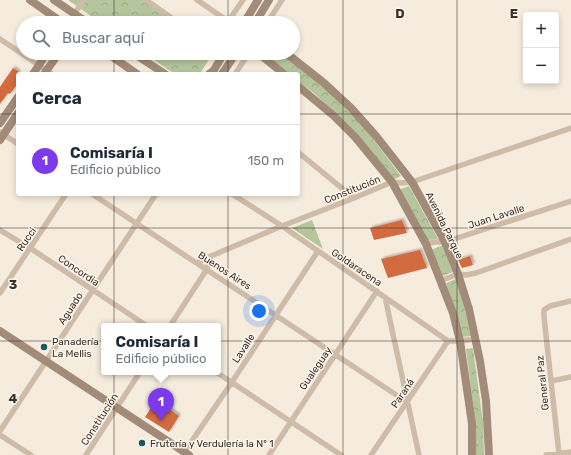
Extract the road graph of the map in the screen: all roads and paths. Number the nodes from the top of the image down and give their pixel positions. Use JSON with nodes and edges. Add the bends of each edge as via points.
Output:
{"nodes":[{"id":1,"x":30,"y":0,"type":"edge"},
{"id":2,"x":54,"y":0,"type":"edge"},
{"id":3,"x":84,"y":0,"type":"edge"},
{"id":4,"x":146,"y":0,"type":"edge"},
{"id":5,"x":197,"y":0,"type":"edge"},
{"id":6,"x":243,"y":0,"type":"edge"},
{"id":7,"x":258,"y":0,"type":"edge"},
{"id":8,"x":269,"y":0,"type":"edge"},
{"id":9,"x":282,"y":0,"type":"edge"},
{"id":10,"x":74,"y":14,"type":"junction"},
{"id":11,"x":53,"y":16,"type":"edge"},
{"id":12,"x":76,"y":16,"type":"edge"},
{"id":13,"x":169,"y":16,"type":"edge"},
{"id":14,"x":220,"y":16,"type":"edge"},
{"id":15,"x":233,"y":16,"type":"edge"},
{"id":16,"x":249,"y":16,"type":"edge"},
{"id":17,"x":259,"y":16,"type":"edge"},
{"id":18,"x":272,"y":16,"type":"edge"},
{"id":19,"x":0,"y":39,"type":"edge"},
{"id":20,"x":16,"y":50,"type":"edge"},
{"id":21,"x":32,"y":60,"type":"edge"},
{"id":22,"x":42,"y":60,"type":"edge"},
{"id":23,"x":55,"y":60,"type":"edge"},
{"id":24,"x":117,"y":60,"type":"edge"},
{"id":25,"x":144,"y":60,"type":"edge"},
{"id":26,"x":220,"y":60,"type":"edge"},
{"id":27,"x":231,"y":60,"type":"edge"},
{"id":28,"x":244,"y":60,"type":"edge"},
{"id":29,"x":267,"y":60,"type":"edge"},
{"id":30,"x":295,"y":60,"type":"edge"},
{"id":31,"x":39,"y":65,"type":"junction"},
{"id":32,"x":34,"y":72,"type":"edge"},
{"id":33,"x":47,"y":72,"type":"edge"},
{"id":34,"x":49,"y":72,"type":"edge"},
{"id":35,"x":134,"y":72,"type":"edge"},
{"id":36,"x":162,"y":72,"type":"edge"},
{"id":37,"x":212,"y":72,"type":"edge"},
{"id":38,"x":223,"y":72,"type":"edge"},
{"id":39,"x":236,"y":72,"type":"edge"},
{"id":40,"x":282,"y":72,"type":"edge"},
{"id":41,"x":300,"y":88,"type":"edge"},
{"id":42,"x":16,"y":100,"type":"edge"},
{"id":43,"x":16,"y":116,"type":"edge"},
{"id":44,"x":0,"y":123,"type":"edge"},
{"id":45,"x":571,"y":129,"type":"edge"},
{"id":46,"x":1,"y":135,"type":"edge"},
{"id":47,"x":16,"y":143,"type":"edge"},
{"id":48,"x":300,"y":154,"type":"edge"},
{"id":49,"x":392,"y":182,"type":"junction"},
{"id":50,"x":412,"y":182,"type":"junction"},
{"id":51,"x":65,"y":196,"type":"edge"},
{"id":52,"x":95,"y":196,"type":"edge"},
{"id":53,"x":155,"y":196,"type":"edge"},
{"id":54,"x":235,"y":196,"type":"edge"},
{"id":55,"x":354,"y":198,"type":"junction"},
{"id":56,"x":571,"y":201,"type":"edge"},
{"id":57,"x":137,"y":223,"type":"junction"},
{"id":58,"x":282,"y":226,"type":"junction"},
{"id":59,"x":0,"y":230,"type":"edge"},
{"id":60,"x":571,"y":239,"type":"edge"},
{"id":61,"x":445,"y":242,"type":"junction"},
{"id":62,"x":426,"y":244,"type":"junction"},
{"id":63,"x":30,"y":248,"type":"junction"},
{"id":64,"x":318,"y":251,"type":"junction"},
{"id":65,"x":211,"y":256,"type":"junction"},
{"id":66,"x":197,"y":263,"type":"junction"},
{"id":67,"x":207,"y":270,"type":"junction"},
{"id":68,"x":458,"y":274,"type":"junction"},
{"id":69,"x":440,"y":281,"type":"junction"},
{"id":70,"x":93,"y":290,"type":"junction"},
{"id":71,"x":377,"y":292,"type":"junction"},
{"id":72,"x":0,"y":293,"type":"edge"},
{"id":73,"x":385,"y":297,"type":"junction"},
{"id":74,"x":571,"y":301,"type":"edge"},
{"id":75,"x":276,"y":315,"type":"junction"},
{"id":76,"x":142,"y":323,"type":"edge"},
{"id":77,"x":172,"y":323,"type":"edge"},
{"id":78,"x":0,"y":331,"type":"edge"},
{"id":79,"x":475,"y":339,"type":"junction"},
{"id":80,"x":448,"y":341,"type":"junction"},
{"id":81,"x":460,"y":341,"type":"junction"},
{"id":82,"x":336,"y":354,"type":"junction"},
{"id":83,"x":46,"y":361,"type":"junction"},
{"id":84,"x":138,"y":375,"type":"edge"},
{"id":85,"x":221,"y":375,"type":"edge"},
{"id":86,"x":571,"y":377,"type":"edge"},
{"id":87,"x":551,"y":381,"type":"junction"},
{"id":88,"x":232,"y":382,"type":"junction"},
{"id":89,"x":407,"y":402,"type":"junction"},
{"id":90,"x":117,"y":408,"type":"junction"},
{"id":91,"x":291,"y":422,"type":"junction"},
{"id":92,"x":0,"y":431,"type":"edge"},
{"id":93,"x":0,"y":435,"type":"edge"},
{"id":94,"x":571,"y":452,"type":"edge"},
{"id":95,"x":185,"y":454,"type":"edge"},
{"id":96,"x":558,"y":454,"type":"junction"},
{"id":97,"x":31,"y":455,"type":"edge"},
{"id":98,"x":86,"y":455,"type":"edge"},
{"id":99,"x":269,"y":455,"type":"edge"},
{"id":100,"x":341,"y":455,"type":"edge"},
{"id":101,"x":371,"y":455,"type":"edge"},
{"id":102,"x":419,"y":455,"type":"edge"},
{"id":103,"x":472,"y":455,"type":"edge"},
{"id":104,"x":489,"y":455,"type":"edge"},
{"id":105,"x":546,"y":455,"type":"edge"}],
"edges":[{"from":1,"to":11,"type":"main road"},
{"from":2,"to":10,"type":"main road"},
{"from":3,"to":10,"type":"street"},
{"from":4,"to":13,"type":"street"},
{"from":5,"to":14,"type":"street"},
{"from":6,"to":15,"type":"street"},
{"from":7,"to":16,"type":"main road"},
{"from":8,"to":17,"type":"main road"},
{"from":9,"to":18,"type":"street"},
{"from":10,"to":12,"type":"main road"},
{"from":19,"to":20,"type":"street"},
{"from":21,"to":31,"type":"street"},
{"from":22,"to":31,"type":"main road"},
{"from":23,"to":34,"type":"main road"},
{"from":24,"to":35,"type":"main road"},
{"from":25,"to":36,"type":"main road"},
{"from":26,"to":37,"type":"main road"},
{"from":27,"to":38,"type":"main road"},
{"from":28,"to":39,"type":"street"},
{"from":29,"to":40,"type":"main road"},
{"from":30,"to":50,"type":"main road","name":"Avenida Parque","via":[[351,108]]},
{"from":31,"to":32,"type":"main road"},
{"from":31,"to":33,"type":"street"},
{"from":41,"to":49,"type":"main road","via":[[356,137]]},
{"from":42,"to":44,"type":"main road"},
{"from":43,"to":46,"type":"main road"},
{"from":45,"to":50,"type":"street","name":"Constitución"},
{"from":46,"to":47,"type":"street"},
{"from":48,"to":55,"type":"street"},
{"from":49,"to":50,"type":"street","name":"Constitución"},
{"from":49,"to":55,"type":"street","name":"Constitución"},
{"from":49,"to":62,"type":"main road"},
{"from":50,"to":61,"type":"main road","name":"Avenida Parque"},
{"from":51,"to":63,"type":"street","name":"Rucci"},
{"from":52,"to":57,"type":"street","name":"Buenos Aires"},
{"from":53,"to":57,"type":"street","name":"Aguado"},
{"from":54,"to":58,"type":"street","name":"Goldaracena"},
{"from":55,"to":58,"type":"street","name":"Constitución"},
{"from":56,"to":61,"type":"street","name":"Juan Lavalle"},
{"from":57,"to":66,"type":"street","name":"Buenos Aires"},
{"from":57,"to":70,"type":"street","name":"Aguado"},
{"from":58,"to":64,"type":"street","name":"Goldaracena"},
{"from":58,"to":65,"type":"street","name":"Constitución"},
{"from":59,"to":63,"type":"street","name":"Concordia"},
{"from":60,"to":68,"type":"street","via":[[476,273]]},
{"from":61,"to":62,"type":"street","name":"Juan Lavalle"},
{"from":61,"to":68,"type":"main road","name":"Avenida Parque"},
{"from":62,"to":69,"type":"main road"},
{"from":63,"to":70,"type":"street","name":"Concordia"},
{"from":63,"to":72,"type":"street","name":"Rucci"},
{"from":64,"to":71,"type":"street","name":"Goldaracena"},
{"from":64,"to":75,"type":"street","name":"Lavalle"},
{"from":65,"to":66,"type":"street","name":"Constitución"},
{"from":65,"to":67,"type":"street"},
{"from":66,"to":67,"type":"street","name":"Buenos Aires"},
{"from":67,"to":75,"type":"street","name":"Buenos Aires"},
{"from":67,"to":77,"type":"street"},
{"from":68,"to":69,"type":"street"},
{"from":68,"to":79,"type":"main road","name":"Avenida Parque"},
{"from":69,"to":81,"type":"main road","via":[[453,313]]},
{"from":70,"to":76,"type":"street","name":"Concordia"},
{"from":70,"to":83,"type":"street","name":"Aguado"},
{"from":71,"to":73,"type":"street","name":"Goldaracena"},
{"from":71,"to":82,"type":"street","name":"Gualeguay"},
{"from":73,"to":80,"type":"street","name":"Goldaracena"},
{"from":73,"to":89,"type":"street"},
{"from":74,"to":87,"type":"street","name":"General Paz","via":[[544,310]]},
{"from":75,"to":82,"type":"street","name":"Buenos Aires"},
{"from":75,"to":88,"type":"street","name":"Lavalle"},
{"from":78,"to":83,"type":"main road"},
{"from":79,"to":81,"type":"street"},
{"from":79,"to":104,"type":"main road","name":"Avenida Parque","via":[[486,401]]},
{"from":80,"to":81,"type":"street"},
{"from":80,"to":89,"type":"street","name":"Paraná"},
{"from":81,"to":103,"type":"main road","via":[[472,424]]},
{"from":82,"to":89,"type":"street","name":"Buenos Aires"},
{"from":82,"to":91,"type":"street","name":"Gualeguay"},
{"from":83,"to":90,"type":"main road"},
{"from":83,"to":92,"type":"street","name":"Aguado"},
{"from":84,"to":90,"type":"street","name":"Constitución"},
{"from":85,"to":88,"type":"street"},
{"from":86,"to":87,"type":"street"},
{"from":87,"to":96,"type":"street","name":"General Paz"},
{"from":88,"to":91,"type":"street"},
{"from":88,"to":95,"type":"street","name":"Lavalle"},
{"from":89,"to":101,"type":"street","name":"Paraná"},
{"from":89,"to":102,"type":"street"},
{"from":90,"to":95,"type":"main road"},
{"from":90,"to":98,"type":"street","name":"Constitución"},
{"from":91,"to":99,"type":"street","name":"Gualeguay"},
{"from":91,"to":100,"type":"street"},
{"from":93,"to":97,"type":"street"},
{"from":94,"to":96,"type":"street"},
{"from":96,"to":105,"type":"street"}]}
